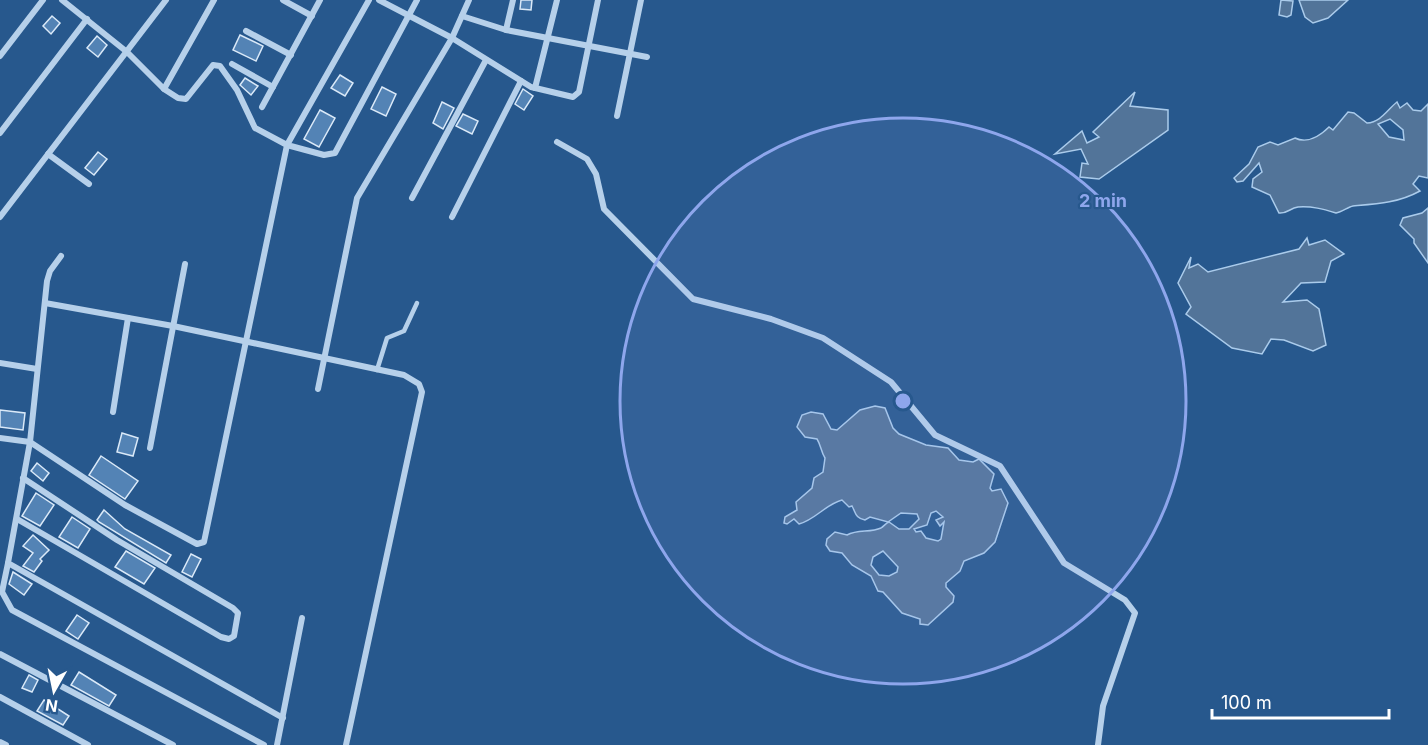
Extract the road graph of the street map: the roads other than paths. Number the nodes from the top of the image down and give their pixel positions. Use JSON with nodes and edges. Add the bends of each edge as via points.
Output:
{"nodes":[{"id":1,"x":43,"y":0,"type":"edge"},
{"id":2,"x":62,"y":0,"type":"edge"},
{"id":3,"x":166,"y":0,"type":"edge"},
{"id":4,"x":214,"y":0,"type":"edge"},
{"id":5,"x":283,"y":0,"type":"edge"},
{"id":6,"x":320,"y":0,"type":"edge"},
{"id":7,"x":369,"y":0,"type":"edge"},
{"id":8,"x":379,"y":0,"type":"edge"},
{"id":9,"x":417,"y":0,"type":"edge"},
{"id":10,"x":469,"y":0,"type":"edge"},
{"id":11,"x":513,"y":0,"type":"edge"},
{"id":12,"x":556,"y":0,"type":"edge"},
{"id":13,"x":598,"y":0,"type":"edge"},
{"id":14,"x":641,"y":0,"type":"edge"},
{"id":15,"x":312,"y":16,"type":"junction"},
{"id":16,"x":408,"y":16,"type":"junction"},
{"id":17,"x":462,"y":16,"type":"junction"},
{"id":18,"x":87,"y":19,"type":"junction"},
{"id":19,"x":506,"y":30,"type":"junction"},
{"id":20,"x":246,"y":31,"type":"dead end"},
{"id":21,"x":452,"y":38,"type":"junction"},
{"id":22,"x":548,"y":38,"type":"junction"},
{"id":23,"x":588,"y":46,"type":"junction"},
{"id":24,"x":127,"y":52,"type":"junction"},
{"id":25,"x":630,"y":54,"type":"junction"},
{"id":26,"x":291,"y":55,"type":"junction"},
{"id":27,"x":0,"y":56,"type":"edge"},
{"id":28,"x":647,"y":57,"type":"dead end"},
{"id":29,"x":486,"y":60,"type":"junction"},
{"id":30,"x":232,"y":64,"type":"dead end"},
{"id":31,"x":521,"y":81,"type":"junction"},
{"id":32,"x":273,"y":87,"type":"junction"},
{"id":33,"x":535,"y":88,"type":"junction"},
{"id":34,"x":164,"y":90,"type":"junction"},
{"id":35,"x":262,"y":107,"type":"dead end"},
{"id":36,"x":617,"y":116,"type":"dead end"},
{"id":37,"x":0,"y":133,"type":"edge"},
{"id":38,"x":557,"y":142,"type":"dead end"},
{"id":39,"x":287,"y":145,"type":"junction"},
{"id":40,"x":48,"y":154,"type":"junction"},
{"id":41,"x":89,"y":184,"type":"dead end"},
{"id":42,"x":411,"y":198,"type":"dead end"},
{"id":43,"x":0,"y":217,"type":"edge"},
{"id":44,"x":452,"y":217,"type":"dead end"},
{"id":45,"x":61,"y":256,"type":"dead end"},
{"id":46,"x":185,"y":264,"type":"dead end"},
{"id":47,"x":45,"y":303,"type":"junction"},
{"id":48,"x":417,"y":303,"type":"dead end"},
{"id":49,"x":128,"y":318,"type":"junction"},
{"id":50,"x":173,"y":326,"type":"junction"},
{"id":51,"x":244,"y":343,"type":"junction"},
{"id":52,"x":324,"y":359,"type":"junction"},
{"id":53,"x":0,"y":363,"type":"edge"},
{"id":54,"x":37,"y":369,"type":"junction"},
{"id":55,"x":377,"y":370,"type":"junction"},
{"id":56,"x":318,"y":389,"type":"dead end"},
{"id":57,"x":114,"y":412,"type":"dead end"},
{"id":58,"x":0,"y":438,"type":"edge"},
{"id":59,"x":30,"y":442,"type":"junction"},
{"id":60,"x":150,"y":448,"type":"dead end"},
{"id":61,"x":23,"y":478,"type":"junction"},
{"id":62,"x":17,"y":519,"type":"junction"},
{"id":63,"x":8,"y":563,"type":"junction"},
{"id":64,"x":302,"y":618,"type":"dead end"},
{"id":65,"x":0,"y":654,"type":"edge"},
{"id":66,"x":0,"y":697,"type":"edge"},
{"id":67,"x":283,"y":718,"type":"junction"},
{"id":68,"x":0,"y":742,"type":"edge"},
{"id":69,"x":6,"y":745,"type":"edge"},
{"id":70,"x":88,"y":745,"type":"edge"},
{"id":71,"x":173,"y":745,"type":"edge"},
{"id":72,"x":264,"y":745,"type":"edge"},
{"id":73,"x":277,"y":745,"type":"edge"},
{"id":74,"x":346,"y":745,"type":"edge"},
{"id":75,"x":1098,"y":745,"type":"edge"}],
"edges":[{"from":1,"to":27,"type":"street"},
{"from":2,"to":18,"type":"street"},
{"from":3,"to":24,"type":"street"},
{"from":4,"to":34,"type":"street"},
{"from":5,"to":15,"type":"street"},
{"from":6,"to":15,"type":"street"},
{"from":7,"to":39,"type":"street"},
{"from":8,"to":16,"type":"street"},
{"from":9,"to":16,"type":"street"},
{"from":10,"to":17,"type":"street"},
{"from":11,"to":19,"type":"street"},
{"from":12,"to":22,"type":"street"},
{"from":13,"to":23,"type":"street"},
{"from":14,"to":25,"type":"street"},
{"from":15,"to":26,"type":"street"},
{"from":16,"to":21,"type":"street"},
{"from":16,"to":39,"type":"street","via":[[335,153],[324,155]]},
{"from":17,"to":19,"type":"street"},
{"from":17,"to":21,"type":"street"},
{"from":18,"to":24,"type":"street"},
{"from":18,"to":37,"type":"street"},
{"from":19,"to":22,"type":"street"},
{"from":20,"to":26,"type":"street"},
{"from":21,"to":29,"type":"street"},
{"from":21,"to":52,"type":"street","via":[[357,198]]},
{"from":22,"to":23,"type":"street"},
{"from":22,"to":33,"type":"street"},
{"from":23,"to":25,"type":"street"},
{"from":23,"to":33,"type":"street","via":[[576,95],[568,97]]},
{"from":24,"to":34,"type":"street"},
{"from":24,"to":40,"type":"street"},
{"from":25,"to":28,"type":"street"},
{"from":25,"to":36,"type":"street"},
{"from":26,"to":32,"type":"street"},
{"from":29,"to":31,"type":"street"},
{"from":29,"to":42,"type":"street"},
{"from":30,"to":32,"type":"street"},
{"from":31,"to":33,"type":"street"},
{"from":31,"to":44,"type":"street"},
{"from":32,"to":35,"type":"street"},
{"from":34,"to":39,"type":"street","via":[[186,99],[213,65],[220,66],[237,90],[255,128]]},
{"from":38,"to":75,"type":"street","via":[[587,159],[596,174],[604,209],[693,299],[823,338],[891,382],[935,435],[1000,466],[1064,562],[1125,600],[1135,613],[1103,706]]},
{"from":39,"to":51,"type":"street"},
{"from":40,"to":41,"type":"street"},
{"from":40,"to":43,"type":"street"},
{"from":45,"to":47,"type":"street","via":[[50,271]]},
{"from":46,"to":50,"type":"street"},
{"from":47,"to":49,"type":"street"},
{"from":47,"to":54,"type":"street"},
{"from":48,"to":55,"type":"lane","via":[[404,331],[387,338]]},
{"from":49,"to":50,"type":"street"},
{"from":49,"to":57,"type":"street"},
{"from":50,"to":51,"type":"street"},
{"from":50,"to":60,"type":"street"},
{"from":51,"to":52,"type":"street"},
{"from":51,"to":59,"type":"street","via":[[206,537],[201,544],[134,510]]},
{"from":52,"to":55,"type":"street"},
{"from":52,"to":56,"type":"street"},
{"from":53,"to":54,"type":"street"},
{"from":54,"to":59,"type":"street"},
{"from":55,"to":74,"type":"street","via":[[414,378],[422,392]]},
{"from":58,"to":59,"type":"street"},
{"from":59,"to":61,"type":"street"},
{"from":61,"to":62,"type":"street"},
{"from":61,"to":62,"type":"street","via":[[117,540],[233,608],[238,613],[234,636],[221,637]]},
{"from":62,"to":63,"type":"street"},
{"from":63,"to":67,"type":"street"},
{"from":63,"to":72,"type":"street","via":[[2,592],[12,610]]},
{"from":64,"to":67,"type":"street"},
{"from":65,"to":71,"type":"street"},
{"from":66,"to":70,"type":"street"},
{"from":67,"to":73,"type":"street"},
{"from":68,"to":69,"type":"street"}]}
